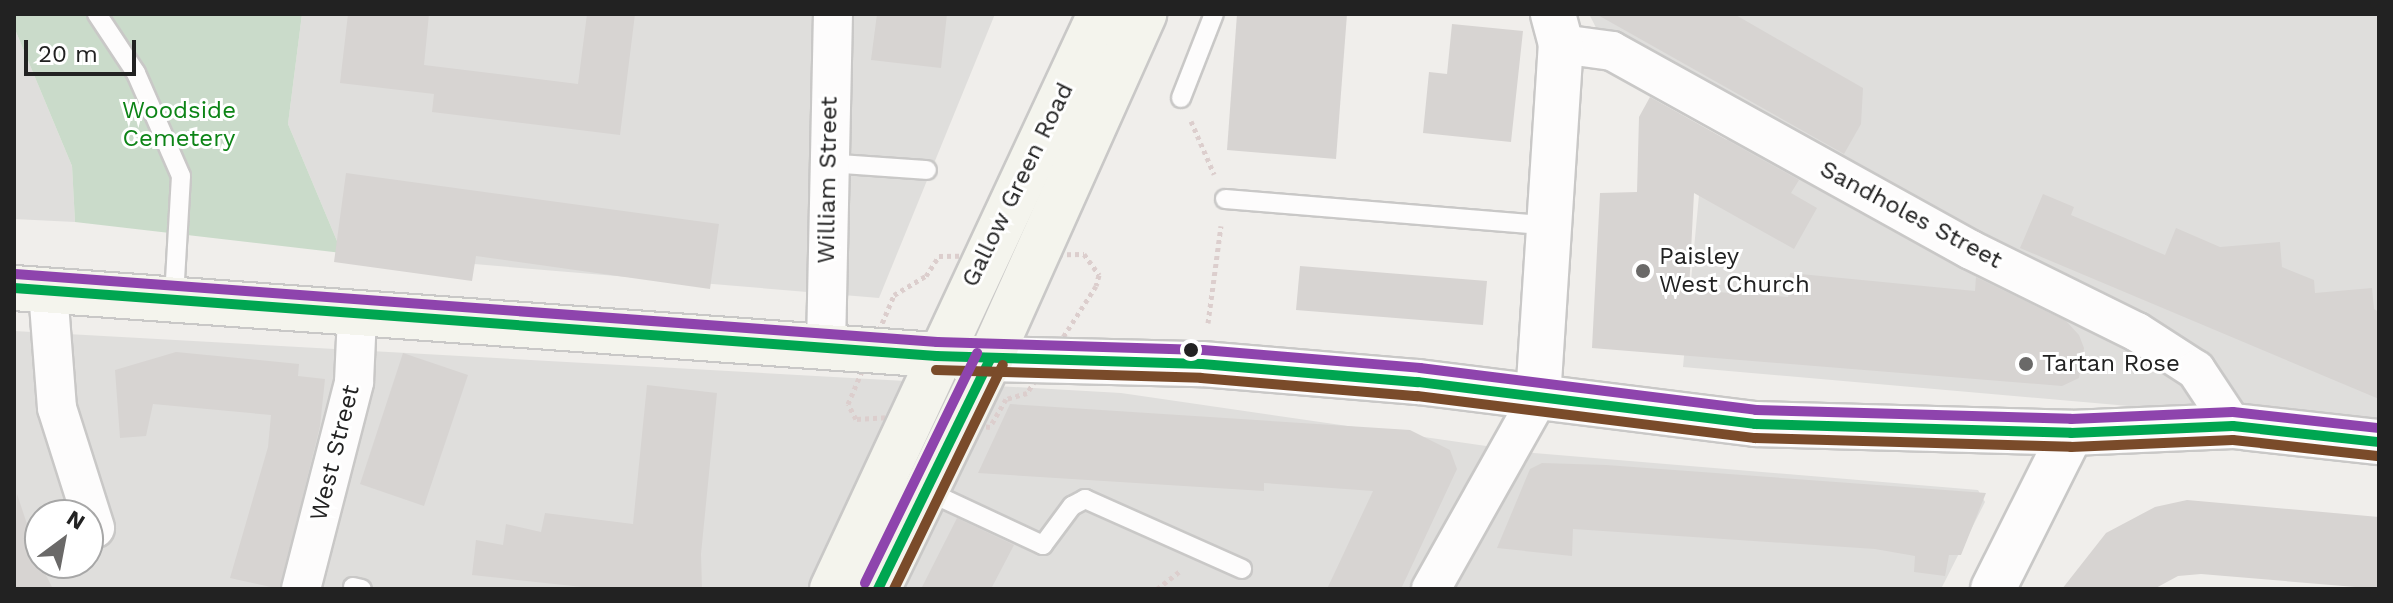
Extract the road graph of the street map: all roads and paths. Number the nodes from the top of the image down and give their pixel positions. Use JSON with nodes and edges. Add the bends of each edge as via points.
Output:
{"nodes":[{"id":1,"x":97,"y":14,"type":"edge"},
{"id":2,"x":833,"y":14,"type":"edge"},
{"id":3,"x":1100,"y":14,"type":"edge"},
{"id":4,"x":1144,"y":14,"type":"edge"},
{"id":5,"x":1214,"y":14,"type":"edge"},
{"id":6,"x":1557,"y":29,"type":"edge"},
{"id":7,"x":1181,"y":98,"type":"joint"},
{"id":8,"x":827,"y":163,"type":"junction"},
{"id":9,"x":927,"y":170,"type":"dead end"},
{"id":10,"x":1225,"y":199,"type":"junction"},
{"id":11,"x":1551,"y":226,"type":"junction"},
{"id":12,"x":31,"y":290,"type":"edge"},
{"id":13,"x":174,"y":298,"type":"junction"},
{"id":14,"x":357,"y":315,"type":"junction"},
{"id":15,"x":826,"y":347,"type":"junction"},
{"id":16,"x":936,"y":356,"type":"junction"},
{"id":17,"x":990,"y":359,"type":"junction"},
{"id":18,"x":1202,"y":364,"type":"junction"},
{"id":19,"x":1538,"y":398,"type":"junction"},
{"id":20,"x":2233,"y":426,"type":"junction"},
{"id":21,"x":2071,"y":433,"type":"junction"},
{"id":22,"x":2379,"y":442,"type":"edge"},
{"id":23,"x":927,"y":491,"type":"junction"},
{"id":24,"x":86,"y":499,"type":"edge"},
{"id":25,"x":1242,"y":569,"type":"dead end"},
{"id":26,"x":301,"y":589,"type":"edge"},
{"id":27,"x":832,"y":589,"type":"edge"},
{"id":28,"x":878,"y":589,"type":"edge"},
{"id":29,"x":1431,"y":589,"type":"edge"},
{"id":30,"x":1993,"y":589,"type":"edge"}],
"edges":[{"from":1,"to":13,"type":"lane","via":[[136,73],[181,176]]},
{"from":2,"to":8,"type":"street","name":"William Street"},
{"from":3,"to":16,"type":"main road","name":"Gallow Green Road"},
{"from":4,"to":17,"type":"main road","name":"Gallow Green Road"},
{"from":5,"to":7,"type":"lane"},
{"from":6,"to":11,"type":"street"},
{"from":6,"to":20,"type":"street","name":"Sandholes Street","via":[[1612,51],[1971,250],[2137,332],[2196,370]]},
{"from":7,"to":10,"type":"path"},
{"from":8,"to":9,"type":"lane"},
{"from":8,"to":15,"type":"street","name":"William Street"},
{"from":10,"to":11,"type":"lane"},
{"from":10,"to":18,"type":"path"},
{"from":11,"to":19,"type":"street"},
{"from":12,"to":13,"type":"main road"},
{"from":12,"to":24,"type":"street","via":[[57,408]]},
{"from":13,"to":14,"type":"main road"},
{"from":14,"to":15,"type":"main road"},
{"from":14,"to":26,"type":"street","name":"West Street","via":[[354,382]]},
{"from":15,"to":16,"type":"main road"},
{"from":16,"to":17,"type":"main road"},
{"from":16,"to":27,"type":"main road","name":"Gallow Green Road"},
{"from":17,"to":18,"type":"street"},
{"from":17,"to":23,"type":"main road","name":"Gallow Green Road"},
{"from":18,"to":19,"type":"street"},
{"from":19,"to":21,"type":"street","via":[[1755,424]]},
{"from":19,"to":29,"type":"street"},
{"from":20,"to":21,"type":"street"},
{"from":20,"to":22,"type":"street"},
{"from":21,"to":30,"type":"street"},
{"from":23,"to":25,"type":"lane","via":[[1043,545],[1072,506],[1085,499]]},
{"from":23,"to":28,"type":"main road","name":"Gallow Green Road"}]}
